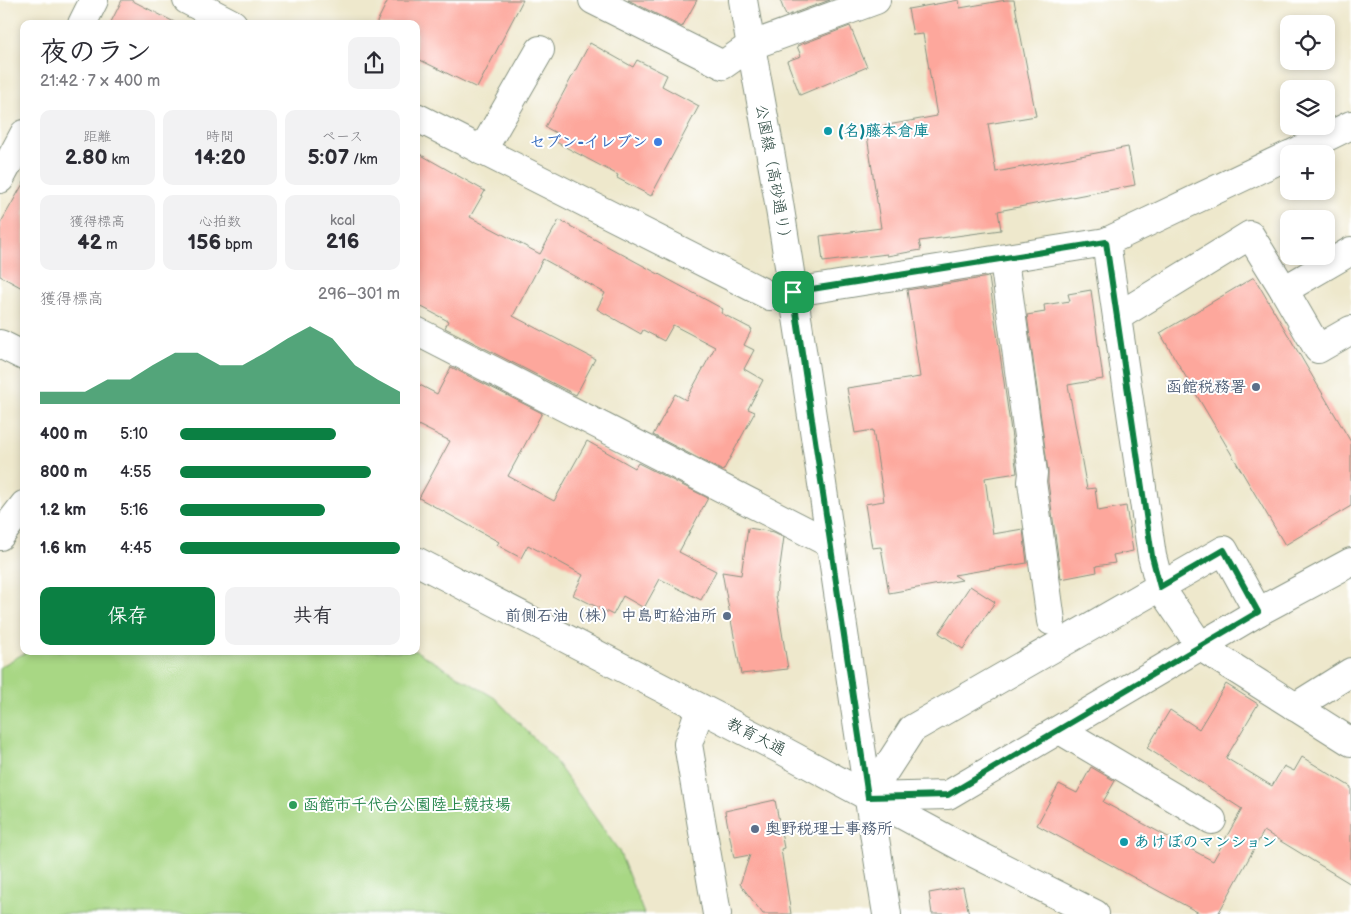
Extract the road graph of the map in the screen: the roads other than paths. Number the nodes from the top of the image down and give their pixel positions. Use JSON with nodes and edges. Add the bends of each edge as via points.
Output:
{"nodes":[{"id":1,"x":94,"y":0,"type":"edge"},
{"id":2,"x":187,"y":0,"type":"edge"},
{"id":3,"x":593,"y":0,"type":"edge"},
{"id":4,"x":742,"y":0,"type":"edge"},
{"id":5,"x":876,"y":0,"type":"edge"},
{"id":6,"x":84,"y":20,"type":"edge"},
{"id":7,"x":225,"y":20,"type":"edge"},
{"id":8,"x":750,"y":46,"type":"junction"},
{"id":9,"x":540,"y":50,"type":"dead end"},
{"id":10,"x":420,"y":119,"type":"edge"},
{"id":11,"x":1351,"y":125,"type":"edge"},
{"id":12,"x":20,"y":142,"type":"edge"},
{"id":13,"x":1309,"y":145,"type":"edge"},
{"id":14,"x":482,"y":151,"type":"junction"},
{"id":15,"x":1280,"y":159,"type":"edge"},
{"id":16,"x":0,"y":179,"type":"edge"},
{"id":17,"x":1106,"y":242,"type":"junction"},
{"id":18,"x":1351,"y":251,"type":"edge"},
{"id":19,"x":1004,"y":260,"type":"junction"},
{"id":20,"x":1284,"y":290,"type":"junction"},
{"id":21,"x":793,"y":292,"type":"junction"},
{"id":22,"x":1117,"y":317,"type":"junction"},
{"id":23,"x":1351,"y":330,"type":"edge"},
{"id":24,"x":420,"y":332,"type":"edge"},
{"id":25,"x":0,"y":344,"type":"edge"},
{"id":26,"x":20,"y":354,"type":"edge"},
{"id":27,"x":20,"y":510,"type":"edge"},
{"id":28,"x":0,"y":536,"type":"edge"},
{"id":29,"x":831,"y":544,"type":"junction"},
{"id":30,"x":1351,"y":562,"type":"edge"},
{"id":31,"x":420,"y":563,"type":"edge"},
{"id":32,"x":1160,"y":587,"type":"junction"},
{"id":33,"x":1258,"y":612,"type":"junction"},
{"id":34,"x":1051,"y":621,"type":"dead end"},
{"id":35,"x":1201,"y":647,"type":"junction"},
{"id":36,"x":1351,"y":672,"type":"edge"},
{"id":37,"x":1295,"y":707,"type":"junction"},
{"id":38,"x":700,"y":708,"type":"junction"},
{"id":39,"x":1060,"y":730,"type":"junction"},
{"id":40,"x":1351,"y":742,"type":"edge"},
{"id":41,"x":868,"y":797,"type":"junction"},
{"id":42,"x":1212,"y":820,"type":"dead end"},
{"id":43,"x":717,"y":914,"type":"edge"},
{"id":44,"x":887,"y":914,"type":"edge"},
{"id":45,"x":1095,"y":914,"type":"edge"}],
"edges":[{"from":1,"to":6,"type":"street"},
{"from":2,"to":7,"type":"street"},
{"from":3,"to":8,"type":"street","via":[[723,65]]},
{"from":4,"to":8,"type":"street","name":"公園線（高砂通り）"},
{"from":5,"to":8,"type":"street"},
{"from":8,"to":21,"type":"street","name":"公園線（高砂通り）"},
{"from":9,"to":14,"type":"street"},
{"from":10,"to":14,"type":"street"},
{"from":11,"to":13,"type":"street"},
{"from":12,"to":16,"type":"street"},
{"from":14,"to":21,"type":"street","via":[[770,296]]},
{"from":15,"to":17,"type":"street"},
{"from":17,"to":19,"type":"street"},
{"from":17,"to":22,"type":"street"},
{"from":18,"to":20,"type":"street"},
{"from":19,"to":21,"type":"street"},
{"from":19,"to":34,"type":"street"},
{"from":20,"to":22,"type":"street","via":[[1250,235]]},
{"from":20,"to":23,"type":"street","via":[[1318,349]]},
{"from":21,"to":29,"type":"street","name":"公園線（高砂通り）"},
{"from":22,"to":32,"type":"street","via":[[1152,556]]},
{"from":24,"to":29,"type":"street"},
{"from":25,"to":26,"type":"street"},
{"from":27,"to":28,"type":"street"},
{"from":29,"to":41,"type":"street","name":"公園線（高砂通り）"},
{"from":30,"to":33,"type":"street"},
{"from":31,"to":38,"type":"street","name":"教育大通"},
{"from":32,"to":33,"type":"street","via":[[1224,550]]},
{"from":32,"to":35,"type":"street"},
{"from":32,"to":41,"type":"street","via":[[912,729]]},
{"from":33,"to":35,"type":"street"},
{"from":35,"to":37,"type":"street"},
{"from":35,"to":39,"type":"street"},
{"from":36,"to":37,"type":"street"},
{"from":37,"to":40,"type":"street"},
{"from":38,"to":41,"type":"street","name":"教育大通"},
{"from":38,"to":43,"type":"street","via":[[688,744]]},
{"from":39,"to":41,"type":"street","via":[[948,795]]},
{"from":39,"to":42,"type":"street"},
{"from":41,"to":44,"type":"street","name":"公園線（高砂通り）"},
{"from":41,"to":45,"type":"street","name":"教育大通"}]}
